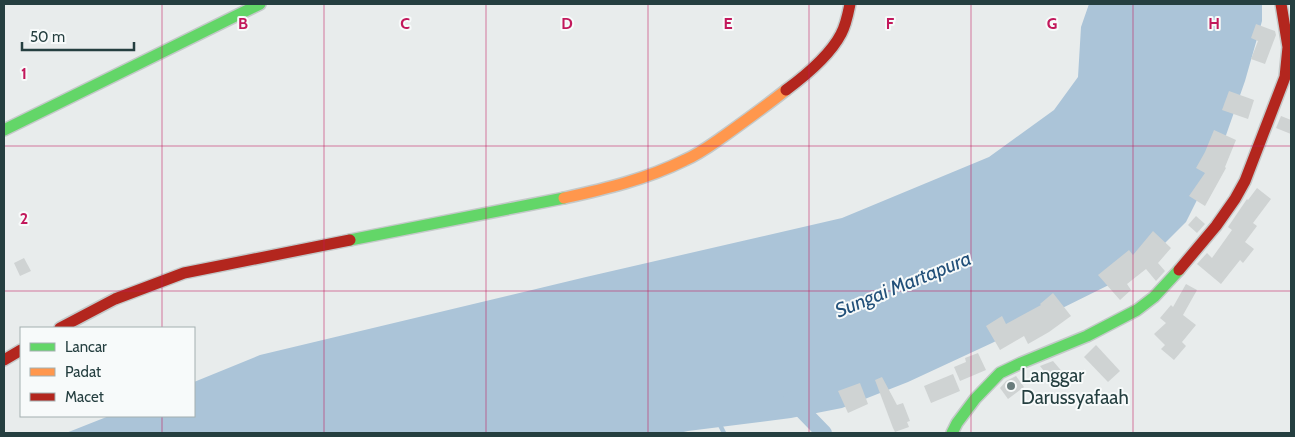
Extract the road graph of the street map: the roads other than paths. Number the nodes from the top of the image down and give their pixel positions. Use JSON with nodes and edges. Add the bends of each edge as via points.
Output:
{"nodes":[{"id":1,"x":260,"y":4,"type":"edge"},
{"id":2,"x":850,"y":4,"type":"edge"},
{"id":3,"x":1281,"y":4,"type":"edge"},
{"id":4,"x":4,"y":130,"type":"edge"},
{"id":5,"x":62,"y":327,"type":"edge"},
{"id":6,"x":20,"y":351,"type":"edge"},
{"id":7,"x":4,"y":360,"type":"edge"},
{"id":8,"x":952,"y":433,"type":"edge"}],
"edges":[{"from":1,"to":4,"type":"main road"},
{"from":2,"to":5,"type":"main road","via":[[836,42],[805,75],[709,146],[664,170],[592,192],[184,273],[115,299]]},
{"from":3,"to":8,"type":"main road","via":[[1288,47],[1285,77],[1245,181],[1216,226],[1154,297],[1137,310],[1087,336],[1000,373],[975,399]]},
{"from":6,"to":7,"type":"main road"}]}
